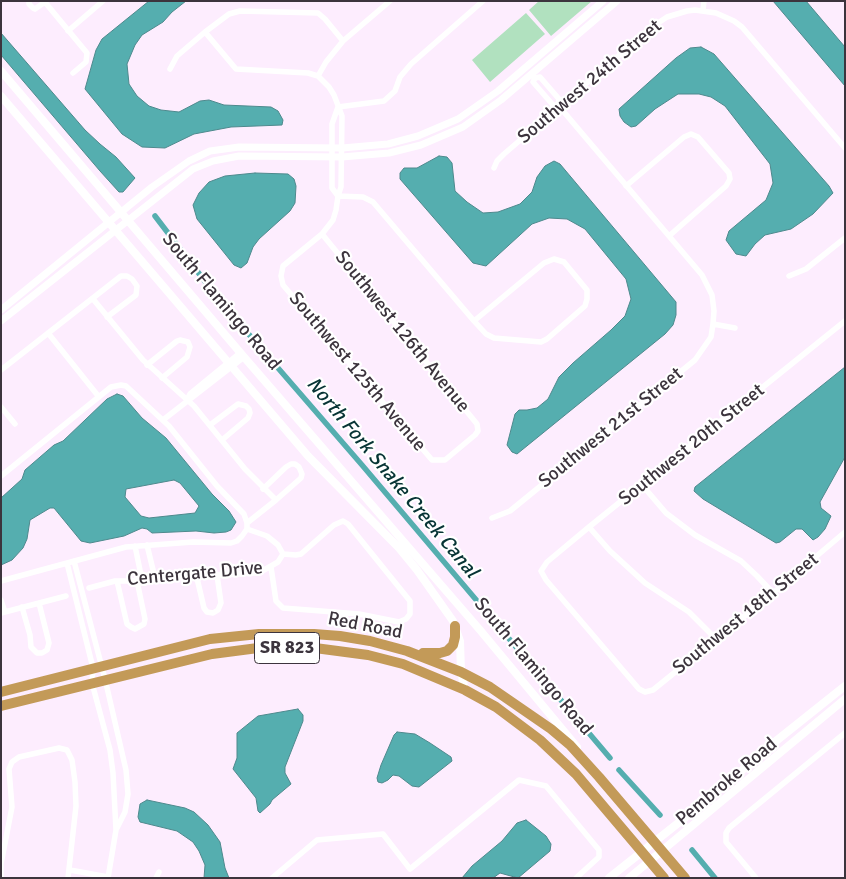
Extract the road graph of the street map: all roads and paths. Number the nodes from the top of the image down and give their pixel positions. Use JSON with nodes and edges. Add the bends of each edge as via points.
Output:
{"nodes":[{"id":1,"x":28,"y":1,"type":"edge"},
{"id":2,"x":104,"y":1,"type":"edge"},
{"id":3,"x":483,"y":1,"type":"edge"},
{"id":4,"x":603,"y":1,"type":"edge"},
{"id":5,"x":617,"y":1,"type":"edge"},
{"id":6,"x":704,"y":1,"type":"edge"},
{"id":7,"x":44,"y":2,"type":"edge"},
{"id":8,"x":388,"y":2,"type":"edge"},
{"id":9,"x":704,"y":10,"type":"junction"},
{"id":10,"x":68,"y":31,"type":"junction"},
{"id":11,"x":205,"y":32,"type":"junction"},
{"id":12,"x":343,"y":41,"type":"junction"},
{"id":13,"x":170,"y":69,"type":"dead end"},
{"id":14,"x":1,"y":70,"type":"edge"},
{"id":15,"x":72,"y":73,"type":"dead end"},
{"id":16,"x":318,"y":76,"type":"junction"},
{"id":17,"x":533,"y":76,"type":"junction"},
{"id":18,"x":1,"y":96,"type":"edge"},
{"id":19,"x":558,"y":106,"type":"junction"},
{"id":20,"x":338,"y":107,"type":"junction"},
{"id":21,"x":332,"y":148,"type":"junction"},
{"id":22,"x":342,"y":148,"type":"junction"},
{"id":23,"x":845,"y":148,"type":"edge"},
{"id":24,"x":332,"y":157,"type":"junction"},
{"id":25,"x":342,"y":158,"type":"junction"},
{"id":26,"x":494,"y":168,"type":"dead end"},
{"id":27,"x":626,"y":186,"type":"junction"},
{"id":28,"x":338,"y":196,"type":"junction"},
{"id":29,"x":121,"y":212,"type":"junction"},
{"id":30,"x":129,"y":220,"type":"junction"},
{"id":31,"x":109,"y":222,"type":"junction"},
{"id":32,"x":115,"y":230,"type":"junction"},
{"id":33,"x":322,"y":234,"type":"junction"},
{"id":34,"x":669,"y":236,"type":"junction"},
{"id":35,"x":845,"y":238,"type":"edge"},
{"id":36,"x":789,"y":276,"type":"dead end"},
{"id":37,"x":93,"y":299,"type":"junction"},
{"id":38,"x":1,"y":310,"type":"edge"},
{"id":39,"x":107,"y":317,"type":"junction"},
{"id":40,"x":1,"y":321,"type":"edge"},
{"id":41,"x":474,"y":321,"type":"junction"},
{"id":42,"x":845,"y":321,"type":"edge"},
{"id":43,"x":713,"y":324,"type":"junction"},
{"id":44,"x":735,"y":328,"type":"dead end"},
{"id":45,"x":48,"y":333,"type":"junction"},
{"id":46,"x":242,"y":355,"type":"junction"},
{"id":47,"x":148,"y":365,"type":"junction"},
{"id":48,"x":229,"y":365,"type":"junction"},
{"id":49,"x":1,"y":370,"type":"edge"},
{"id":50,"x":162,"y":378,"type":"junction"},
{"id":51,"x":99,"y":397,"type":"junction"},
{"id":52,"x":187,"y":400,"type":"junction"},
{"id":53,"x":1,"y":407,"type":"edge"},
{"id":54,"x":163,"y":420,"type":"junction"},
{"id":55,"x":16,"y":424,"type":"dead end"},
{"id":56,"x":210,"y":425,"type":"junction"},
{"id":57,"x":222,"y":440,"type":"junction"},
{"id":58,"x":440,"y":461,"type":"joint"},
{"id":59,"x":1,"y":476,"type":"edge"},
{"id":60,"x":643,"y":486,"type":"junction"},
{"id":61,"x":263,"y":488,"type":"junction"},
{"id":62,"x":276,"y":500,"type":"junction"},
{"id":63,"x":492,"y":518,"type":"dead end"},
{"id":64,"x":247,"y":526,"type":"junction"},
{"id":65,"x":589,"y":528,"type":"junction"},
{"id":66,"x":844,"y":534,"type":"edge"},
{"id":67,"x":147,"y":545,"type":"junction"},
{"id":68,"x":135,"y":546,"type":"junction"},
{"id":69,"x":282,"y":554,"type":"junction"},
{"id":70,"x":74,"y":561,"type":"junction"},
{"id":71,"x":67,"y":563,"type":"junction"},
{"id":72,"x":271,"y":567,"type":"junction"},
{"id":73,"x":196,"y":574,"type":"junction"},
{"id":74,"x":217,"y":575,"type":"junction"},
{"id":75,"x":156,"y":578,"type":"junction"},
{"id":76,"x":140,"y":580,"type":"junction"},
{"id":77,"x":1,"y":581,"type":"edge"},
{"id":78,"x":117,"y":581,"type":"junction"},
{"id":79,"x":89,"y":588,"type":"dead end"},
{"id":80,"x":773,"y":593,"type":"junction"},
{"id":81,"x":66,"y":596,"type":"dead end"},
{"id":82,"x":1,"y":600,"type":"edge"},
{"id":83,"x":39,"y":603,"type":"junction"},
{"id":84,"x":22,"y":607,"type":"junction"},
{"id":85,"x":3,"y":612,"type":"edge"},
{"id":86,"x":455,"y":626,"type":"junction"},
{"id":87,"x":716,"y":639,"type":"junction"},
{"id":88,"x":414,"y":654,"type":"junction"},
{"id":89,"x":97,"y":667,"type":"junction"},
{"id":90,"x":461,"y":672,"type":"junction"},
{"id":91,"x":105,"y":679,"type":"junction"},
{"id":92,"x":92,"y":682,"type":"junction"},
{"id":93,"x":845,"y":686,"type":"edge"},
{"id":94,"x":465,"y":690,"type":"junction"},
{"id":95,"x":1,"y":692,"type":"edge"},
{"id":96,"x":646,"y":692,"type":"joint"},
{"id":97,"x":845,"y":699,"type":"edge"},
{"id":98,"x":1,"y":706,"type":"edge"},
{"id":99,"x":815,"y":710,"type":"junction"},
{"id":100,"x":821,"y":718,"type":"junction"},
{"id":101,"x":845,"y":733,"type":"edge"},
{"id":102,"x":599,"y":776,"type":"junction"},
{"id":103,"x":116,"y":830,"type":"junction"},
{"id":104,"x":654,"y":842,"type":"junction"},
{"id":105,"x":642,"y":851,"type":"junction"},
{"id":106,"x":662,"y":851,"type":"junction"},
{"id":107,"x":650,"y":861,"type":"junction"},
{"id":108,"x":70,"y":870,"type":"junction"},
{"id":109,"x":1,"y":878,"type":"edge"},
{"id":110,"x":68,"y":878,"type":"edge"},
{"id":111,"x":108,"y":878,"type":"edge"},
{"id":112,"x":272,"y":878,"type":"edge"},
{"id":113,"x":576,"y":878,"type":"edge"},
{"id":114,"x":609,"y":878,"type":"edge"},
{"id":115,"x":629,"y":878,"type":"edge"},
{"id":116,"x":664,"y":878,"type":"edge"},
{"id":117,"x":685,"y":878,"type":"edge"},
{"id":118,"x":756,"y":878,"type":"edge"}],
"edges":[{"from":1,"to":7,"type":"street","via":[[31,7],[36,8]]},
{"from":2,"to":10,"type":"street"},
{"from":3,"to":20,"type":"street","via":[[411,64],[384,101]]},
{"from":4,"to":22,"type":"street","via":[[498,91],[458,119],[418,136],[388,144]]},
{"from":5,"to":17,"type":"street"},
{"from":6,"to":9,"type":"street"},
{"from":7,"to":10,"type":"street"},
{"from":8,"to":12,"type":"street"},
{"from":9,"to":19,"type":"street","name":"Southwest 24th Street","via":[[680,12],[667,18]]},
{"from":9,"to":23,"type":"street","name":"Southwest 24th Street","via":[[724,16],[742,27]]},
{"from":10,"to":15,"type":"street","via":[[88,53],[86,62]]},
{"from":11,"to":12,"type":"street","via":[[229,14],[240,11],[318,13]]},
{"from":11,"to":13,"type":"street","via":[[177,56]]},
{"from":11,"to":16,"type":"street","via":[[236,69],[308,72]]},
{"from":12,"to":16,"type":"street"},
{"from":14,"to":29,"type":"main road","name":"South Flamingo Road"},
{"from":16,"to":20,"type":"street","via":[[329,87]]},
{"from":17,"to":19,"type":"street","via":[[533,82],[553,105]]},
{"from":17,"to":25,"type":"street","via":[[463,127],[421,145],[389,153]]},
{"from":18,"to":31,"type":"main road","name":"South Flamingo Road"},
{"from":19,"to":26,"type":"street","name":"Southwest 24th Street","via":[[496,161]]},
{"from":19,"to":27,"type":"street"},
{"from":20,"to":21,"type":"street","via":[[332,124]]},
{"from":20,"to":22,"type":"street","via":[[342,116]]},
{"from":21,"to":22,"type":"street"},
{"from":21,"to":24,"type":"street"},
{"from":21,"to":29,"type":"street","via":[[239,146],[210,151],[167,175]]},
{"from":22,"to":25,"type":"street"},
{"from":24,"to":25,"type":"street"},
{"from":24,"to":28,"type":"street","via":[[332,188]]},
{"from":24,"to":30,"type":"street","via":[[239,156],[213,161],[193,169]]},
{"from":25,"to":28,"type":"street"},
{"from":27,"to":34,"type":"street"},
{"from":27,"to":34,"type":"street","via":[[684,136],[691,134],[698,137],[729,173],[730,180],[726,186]]},
{"from":28,"to":33,"type":"street","via":[[333,220]]},
{"from":28,"to":41,"type":"street","via":[[363,197],[372,202]]},
{"from":29,"to":30,"type":"main road","name":"South Flamingo Road"},
{"from":29,"to":31,"type":"street"},
{"from":30,"to":32,"type":"street"},
{"from":30,"to":46,"type":"main road","name":"South Flamingo Road"},
{"from":31,"to":32,"type":"main road","name":"South Flamingo Road"},
{"from":31,"to":38,"type":"street"},
{"from":32,"to":40,"type":"street"},
{"from":32,"to":48,"type":"main road","name":"South Flamingo Road"},
{"from":33,"to":58,"type":"street","name":"Southwest 126th Avenue","via":[[477,424],[475,435]]},
{"from":33,"to":58,"type":"street","name":"Southwest 125th Avenue","via":[[283,266],[282,285],[432,460]]},
{"from":34,"to":43,"type":"street","via":[[709,287]]},
{"from":35,"to":36,"type":"street","via":[[806,269]]},
{"from":37,"to":39,"type":"street"},
{"from":37,"to":39,"type":"street","via":[[121,276],[132,279],[137,286],[136,295]]},
{"from":37,"to":45,"type":"street"},
{"from":39,"to":47,"type":"street"},
{"from":41,"to":41,"type":"street","via":[[544,262],[554,259],[564,262],[587,290],[585,306],[541,342],[494,338]]},
{"from":42,"to":60,"type":"street","name":"Southwest 20th Street"},
{"from":43,"to":44,"type":"street"},
{"from":43,"to":63,"type":"street","name":"Southwest 21st Street","via":[[711,337],[695,360],[510,510]]},
{"from":45,"to":49,"type":"street"},
{"from":45,"to":51,"type":"street"},
{"from":46,"to":48,"type":"street"},
{"from":46,"to":102,"type":"main road","name":"South Flamingo Road","via":[[548,711]]},
{"from":47,"to":50,"type":"street"},
{"from":47,"to":50,"type":"street","via":[[177,341],[188,342],[187,356]]},
{"from":48,"to":52,"type":"street","via":[[194,398]]},
{"from":48,"to":86,"type":"main road","name":"South Flamingo Road","via":[[308,456],[399,548],[434,592]]},
{"from":50,"to":52,"type":"street"},
{"from":51,"to":54,"type":"street","via":[[116,385],[126,386]]},
{"from":51,"to":59,"type":"street"},
{"from":52,"to":54,"type":"street"},
{"from":52,"to":56,"type":"street"},
{"from":53,"to":55,"type":"street"},
{"from":54,"to":64,"type":"street","via":[[244,514]]},
{"from":56,"to":57,"type":"street"},
{"from":56,"to":57,"type":"street","via":[[238,404],[249,409],[248,418]]},
{"from":57,"to":61,"type":"street"},
{"from":60,"to":65,"type":"street","name":"Southwest 20th Street"},
{"from":60,"to":80,"type":"street","via":[[666,513],[695,535],[741,561]]},
{"from":61,"to":62,"type":"street"},
{"from":61,"to":62,"type":"street","name":"Centergate Drive","via":[[291,464],[299,467],[301,478]]},
{"from":62,"to":64,"type":"street","name":"Centergate Drive"},
{"from":64,"to":67,"type":"street","name":"Centergate Drive","via":[[237,541],[231,543]]},
{"from":64,"to":69,"type":"street","name":"Centergate Drive","via":[[274,540]]},
{"from":65,"to":87,"type":"street","via":[[645,583],[689,612]]},
{"from":65,"to":96,"type":"street","name":"Southwest 20th Street","via":[[547,562],[542,571],[546,580],[639,689]]},
{"from":66,"to":80,"type":"street","name":"Southwest 18th Street"},
{"from":67,"to":68,"type":"street","name":"Centergate Drive"},
{"from":67,"to":75,"type":"street"},
{"from":68,"to":70,"type":"street","name":"Centergate Drive"},
{"from":68,"to":76,"type":"street"},
{"from":69,"to":72,"type":"street","name":"Centergate Drive"},
{"from":69,"to":72,"type":"street","name":"Centergate Drive","via":[[301,554],[342,521],[348,524],[410,601],[410,614],[399,622],[359,614],[283,608],[276,601]]},
{"from":70,"to":71,"type":"street","name":"Centergate Drive"},
{"from":70,"to":89,"type":"street"},
{"from":71,"to":77,"type":"street","name":"Centergate Drive"},
{"from":71,"to":89,"type":"street"},
{"from":72,"to":74,"type":"street","name":"Centergate Drive","via":[[254,573]]},
{"from":73,"to":74,"type":"street","name":"Centergate Drive"},
{"from":73,"to":74,"type":"street","via":[[204,608],[213,613],[221,603]]},
{"from":73,"to":75,"type":"street","name":"Centergate Drive"},
{"from":75,"to":76,"type":"street","name":"Centergate Drive"},
{"from":76,"to":78,"type":"street","name":"Centergate Drive"},
{"from":76,"to":78,"type":"street","via":[[145,619],[144,624],[135,629],[128,624]]},
{"from":78,"to":79,"type":"street","name":"Centergate Drive"},
{"from":80,"to":87,"type":"street","name":"Southwest 18th Street"},
{"from":81,"to":83,"type":"street"},
{"from":82,"to":85,"type":"street"},
{"from":83,"to":84,"type":"street"},
{"from":83,"to":84,"type":"street","via":[[49,643],[42,653],[31,647]]},
{"from":84,"to":85,"type":"street"},
{"from":86,"to":88,"type":"highway","via":[[453,645],[447,651]]},
{"from":86,"to":90,"type":"main road","name":"South Flamingo Road","via":[[460,640]]},
{"from":87,"to":96,"type":"street","name":"Southwest 18th Street","via":[[653,690]]},
{"from":88,"to":89,"type":"highway","name":"Red Road","number":"SR 823","via":[[340,636],[259,634],[210,639]]},
{"from":88,"to":90,"type":"highway","name":"Red Road","number":"SR 823"},
{"from":89,"to":91,"type":"street"},
{"from":89,"to":92,"type":"street"},
{"from":89,"to":95,"type":"highway","name":"Red Road","number":"SR 823"},
{"from":90,"to":94,"type":"main road","name":"South Flamingo Road"},
{"from":90,"to":102,"type":"highway","name":"Red Road","number":"SR 823","via":[[504,696],[551,729]]},
{"from":91,"to":92,"type":"highway","name":"Red Road","number":"SR 823"},
{"from":91,"to":94,"type":"highway","name":"Red Road","number":"SR 823","via":[[212,654],[258,648],[315,648],[368,655],[403,664]]},
{"from":91,"to":103,"type":"street","via":[[121,744],[128,794],[125,812]]},
{"from":92,"to":98,"type":"highway","name":"Red Road","number":"SR 823"},
{"from":92,"to":103,"type":"street","via":[[110,750]]},
{"from":93,"to":99,"type":"main road","name":"Pembroke Road"},
{"from":94,"to":105,"type":"highway","name":"Red Road","number":"SR 823","via":[[496,707],[560,757]]},
{"from":97,"to":100,"type":"main road","name":"Pembroke Road"},
{"from":99,"to":100,"type":"street"},
{"from":99,"to":104,"type":"main road","name":"Pembroke Road"},
{"from":100,"to":106,"type":"main road","name":"Pembroke Road"},
{"from":101,"to":118,"type":"street","via":[[729,828],[726,842]]},
{"from":102,"to":104,"type":"highway","name":"South Flamingo Road","number":"SR 823"},
{"from":103,"to":111,"type":"street"},
{"from":104,"to":105,"type":"main road","name":"Pembroke Road"},
{"from":104,"to":106,"type":"highway","name":"South Flamingo Road","number":"SR 823"},
{"from":105,"to":107,"type":"highway","number":"SR 823"},
{"from":105,"to":114,"type":"main road","name":"Pembroke Road"},
{"from":106,"to":107,"type":"main road","name":"Pembroke Road"},
{"from":106,"to":117,"type":"highway","name":"South Flamingo Road","number":"SR 823"},
{"from":107,"to":115,"type":"main road","name":"Pembroke Road"},
{"from":107,"to":116,"type":"highway","number":"SR 823"},
{"from":108,"to":109,"type":"street","via":[[75,782],[72,760],[67,750],[59,748],[19,757],[12,762],[9,769],[12,807]]},
{"from":108,"to":110,"type":"street"},
{"from":108,"to":111,"type":"street"},
{"from":112,"to":113,"type":"street","via":[[317,840],[383,834],[410,868],[519,780],[546,786],[599,850],[599,857]]}]}
